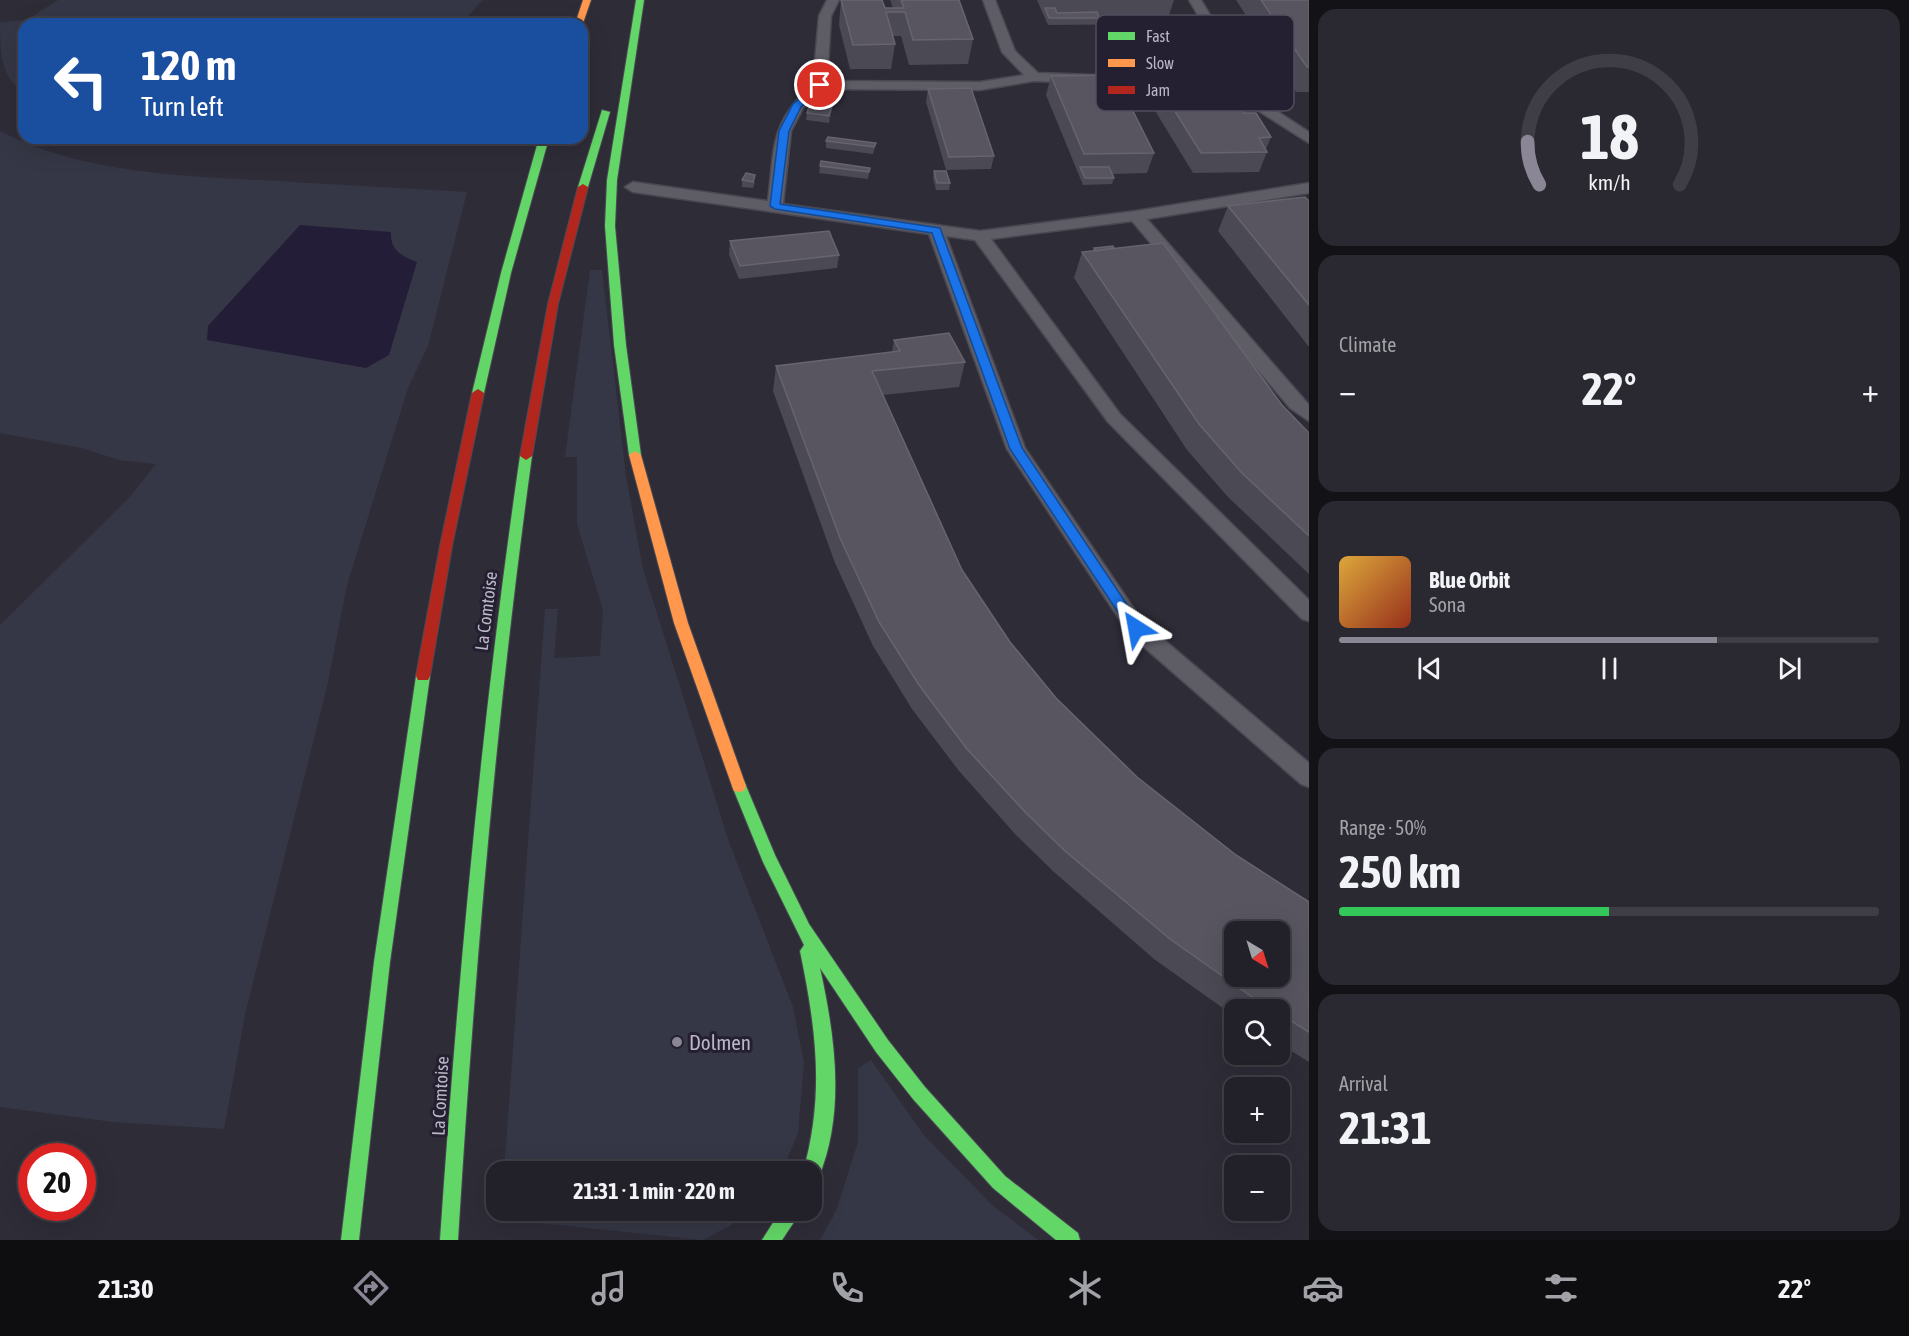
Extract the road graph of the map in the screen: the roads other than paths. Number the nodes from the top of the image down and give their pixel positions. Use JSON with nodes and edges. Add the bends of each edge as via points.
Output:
{"nodes":[{"id":1,"x":587,"y":0,"type":"edge"},
{"id":2,"x":636,"y":0,"type":"edge"},
{"id":3,"x":640,"y":0,"type":"edge"},
{"id":4,"x":833,"y":0,"type":"edge"},
{"id":5,"x":989,"y":0,"type":"edge"},
{"id":6,"x":1195,"y":0,"type":"edge"},
{"id":7,"x":1204,"y":15,"type":"edge"},
{"id":8,"x":581,"y":18,"type":"edge"},
{"id":9,"x":1034,"y":77,"type":"junction"},
{"id":10,"x":1096,"y":79,"type":"edge"},
{"id":11,"x":820,"y":85,"type":"junction"},
{"id":12,"x":1266,"y":111,"type":"edge"},
{"id":13,"x":1309,"y":140,"type":"edge"},
{"id":14,"x":542,"y":144,"type":"edge"},
{"id":15,"x":633,"y":187,"type":"dead end"},
{"id":16,"x":1309,"y":188,"type":"edge"},
{"id":17,"x":775,"y":206,"type":"junction"},
{"id":18,"x":1136,"y":216,"type":"junction"},
{"id":19,"x":936,"y":230,"type":"junction"},
{"id":20,"x":980,"y":236,"type":"junction"},
{"id":21,"x":1309,"y":415,"type":"edge"},
{"id":22,"x":1309,"y":613,"type":"edge"},
{"id":23,"x":1309,"y":777,"type":"edge"},
{"id":24,"x":803,"y":929,"type":"junction"},
{"id":25,"x":373,"y":1030,"type":"junction"},
{"id":26,"x":817,"y":1161,"type":"edge"},
{"id":27,"x":344,"y":1170,"type":"dead end"},
{"id":28,"x":785,"y":1221,"type":"edge"},
{"id":29,"x":350,"y":1240,"type":"edge"},
{"id":30,"x":449,"y":1240,"type":"edge"},
{"id":31,"x":771,"y":1240,"type":"edge"},
{"id":32,"x":1071,"y":1240,"type":"edge"}],
"edges":[{"from":1,"to":8,"type":"highway"},
{"from":2,"to":30,"type":"highway","name":"La Comtoise","via":[[557,291],[513,539],[482,796]]},
{"from":3,"to":24,"type":"highway","via":[[612,180],[610,226],[620,345],[637,468],[681,623],[732,770]]},
{"from":4,"to":11,"type":"lane","via":[[825,16]]},
{"from":5,"to":9,"type":"lane","via":[[1009,52]]},
{"from":6,"to":7,"type":"lane"},
{"from":9,"to":10,"type":"lane"},
{"from":9,"to":11,"type":"lane","via":[[980,86]]},
{"from":11,"to":17,"type":"lane","via":[[797,106],[784,131]]},
{"from":12,"to":13,"type":"lane"},
{"from":14,"to":25,"type":"highway","via":[[495,313],[434,604]]},
{"from":15,"to":17,"type":"lane"},
{"from":16,"to":18,"type":"lane"},
{"from":17,"to":19,"type":"lane"},
{"from":18,"to":20,"type":"lane"},
{"from":18,"to":21,"type":"lane"},
{"from":19,"to":20,"type":"lane"},
{"from":19,"to":23,"type":"lane","via":[[1016,449],[1136,628]]},
{"from":20,"to":22,"type":"lane","via":[[1114,418]]},
{"from":24,"to":26,"type":"highway","via":[[821,1008],[828,1065]]},
{"from":24,"to":32,"type":"highway","via":[[882,1046],[947,1125],[999,1182]]},
{"from":25,"to":27,"type":"highway"},
{"from":25,"to":29,"type":"highway"},
{"from":28,"to":31,"type":"highway"}]}
